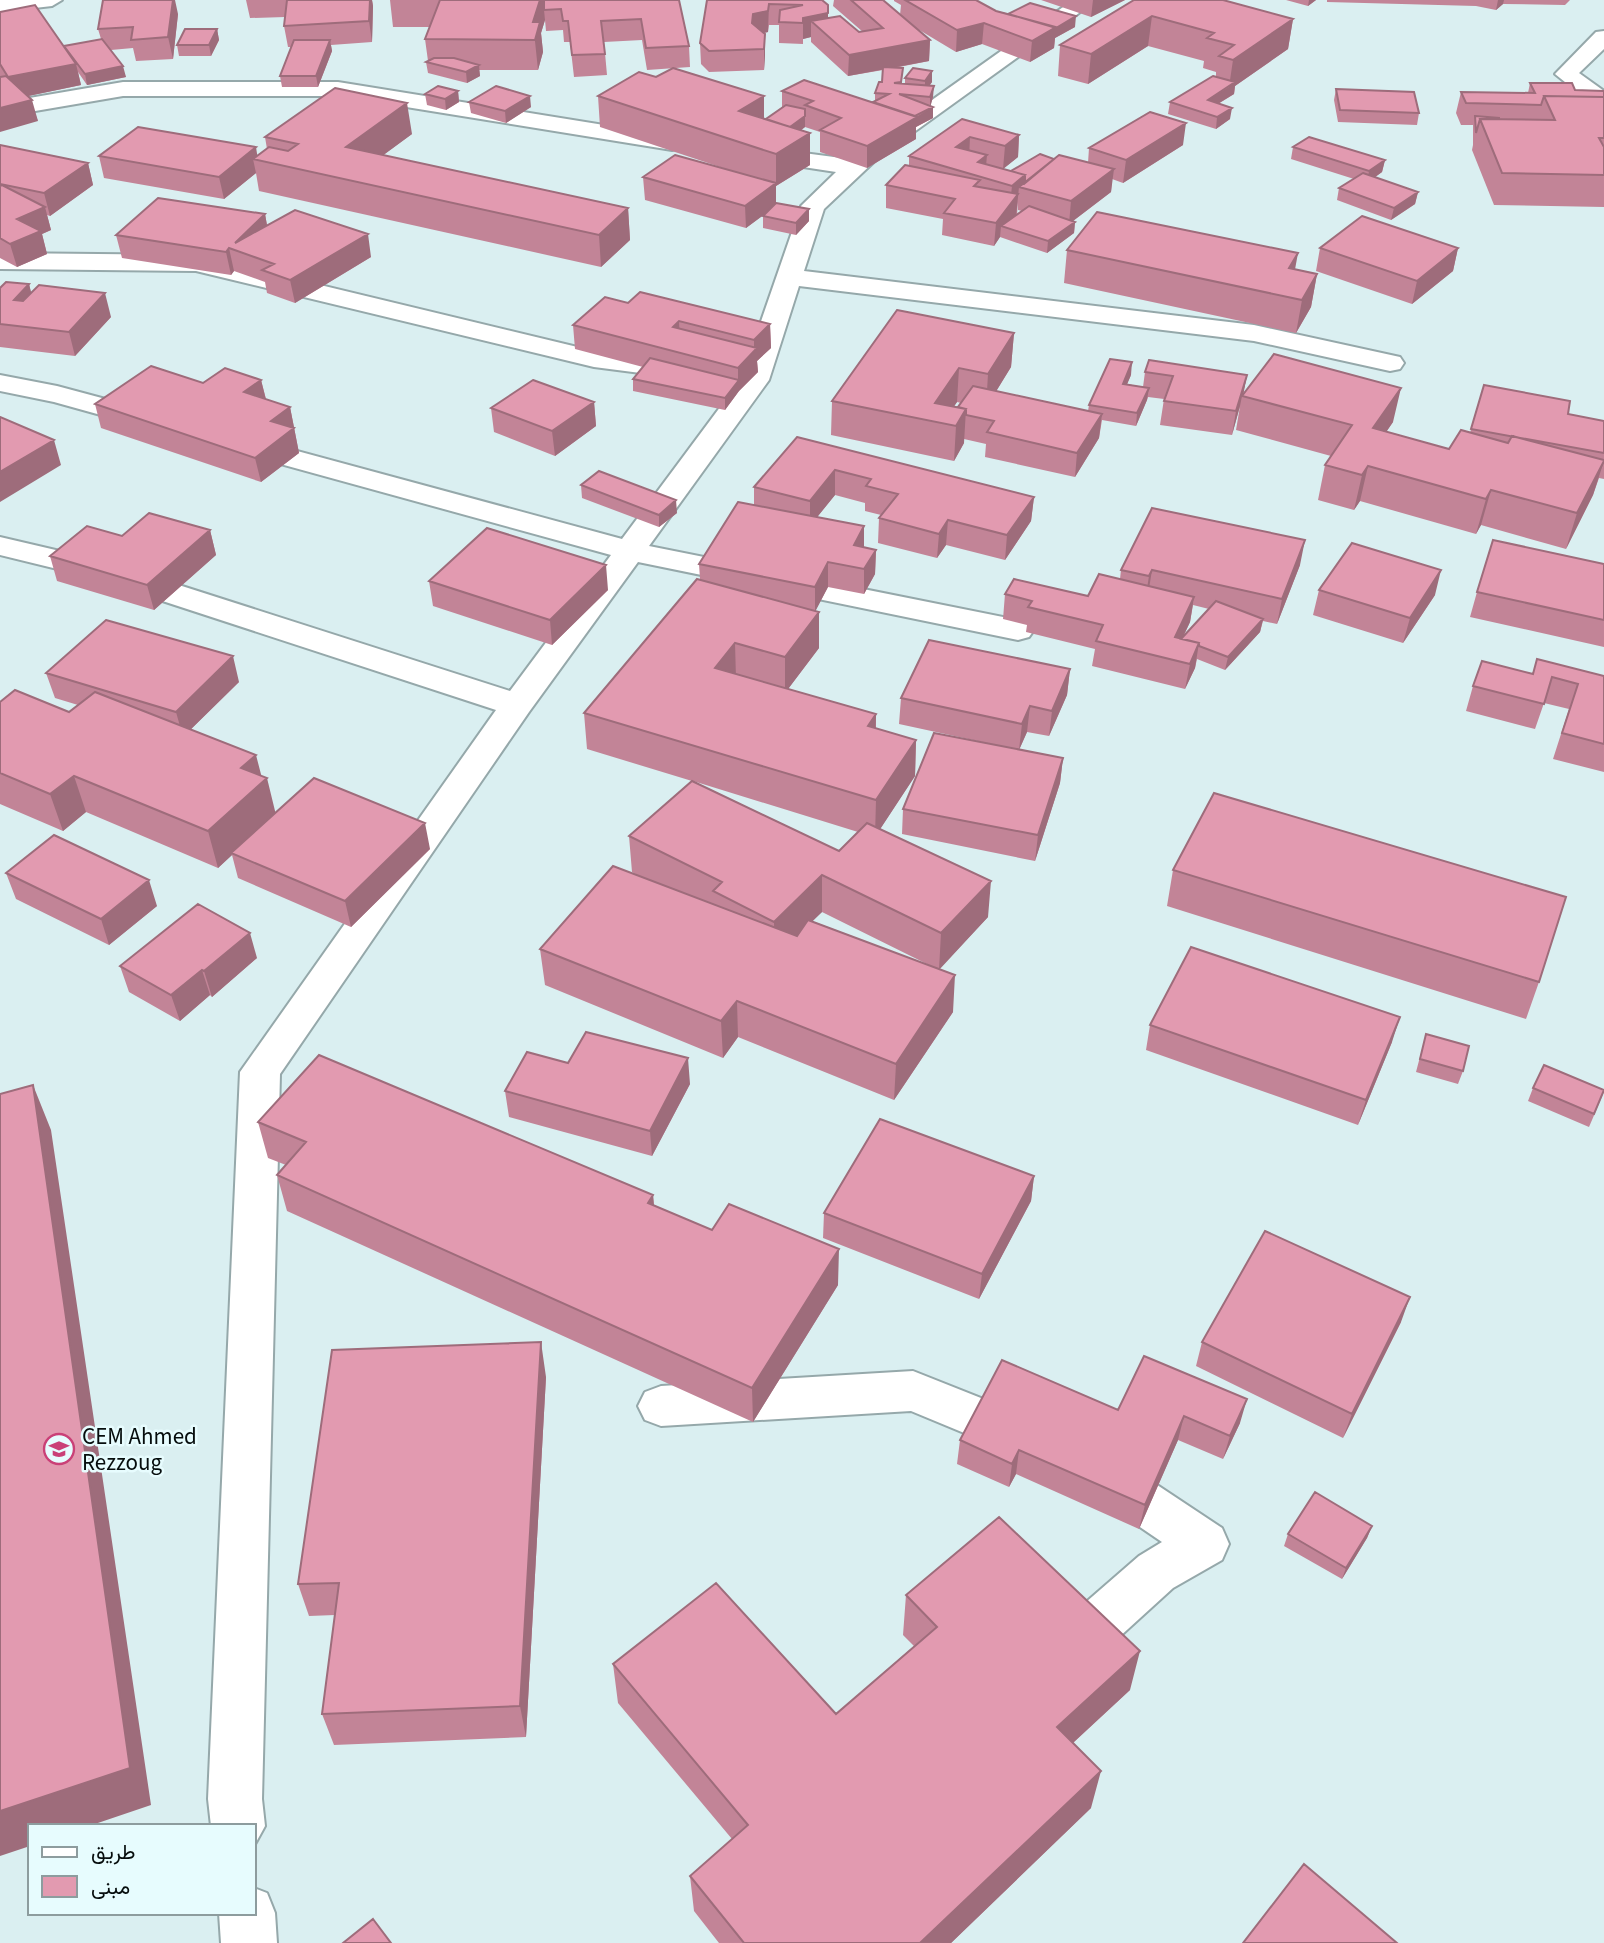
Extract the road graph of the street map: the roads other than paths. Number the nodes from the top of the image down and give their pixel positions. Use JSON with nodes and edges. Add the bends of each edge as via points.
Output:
{"nodes":[{"id":1,"x":52,"y":0,"type":"edge"},
{"id":2,"x":1073,"y":2,"type":"edge"},
{"id":3,"x":0,"y":6,"type":"edge"},
{"id":4,"x":1604,"y":37,"type":"edge"},
{"id":5,"x":1604,"y":102,"type":"edge"},
{"id":6,"x":0,"y":110,"type":"edge"},
{"id":7,"x":699,"y":146,"type":"edge"},
{"id":8,"x":738,"y":152,"type":"edge"},
{"id":9,"x":854,"y":167,"type":"junction"},
{"id":10,"x":0,"y":261,"type":"edge"},
{"id":11,"x":789,"y":277,"type":"junction"},
{"id":12,"x":1390,"y":363,"type":"dead end"},
{"id":13,"x":733,"y":377,"type":"junction"},
{"id":14,"x":0,"y":383,"type":"edge"},
{"id":15,"x":177,"y":427,"type":"edge"},
{"id":16,"x":217,"y":438,"type":"edge"},
{"id":17,"x":0,"y":546,"type":"edge"},
{"id":18,"x":630,"y":551,"type":"junction"},
{"id":19,"x":1018,"y":630,"type":"edge"},
{"id":20,"x":517,"y":705,"type":"junction"},
{"id":21,"x":661,"y":1406,"type":"dead end"},
{"id":22,"x":1034,"y":1680,"type":"edge"},
{"id":23,"x":238,"y":1824,"type":"edge"},
{"id":24,"x":247,"y":1915,"type":"edge"},
{"id":25,"x":249,"y":1943,"type":"edge"}],
"edges":[{"from":1,"to":3,"type":"street"},
{"from":2,"to":9,"type":"street"},
{"from":4,"to":5,"type":"street","via":[[1566,74]]},
{"from":6,"to":7,"type":"street","via":[[123,89],[338,89]]},
{"from":8,"to":9,"type":"street"},
{"from":9,"to":11,"type":"street","via":[[813,206]]},
{"from":10,"to":13,"type":"street","via":[[195,263],[594,359]]},
{"from":11,"to":12,"type":"street","via":[[1254,333]]},
{"from":11,"to":13,"type":"street"},
{"from":13,"to":18,"type":"street"},
{"from":14,"to":15,"type":"street"},
{"from":16,"to":18,"type":"street"},
{"from":17,"to":20,"type":"street","via":[[96,569]]},
{"from":18,"to":19,"type":"street"},
{"from":18,"to":20,"type":"street"},
{"from":20,"to":23,"type":"street","via":[[260,1072],[235,1799]]},
{"from":21,"to":22,"type":"street","via":[[912,1391],[1063,1453],[1205,1544],[1156,1572]]},
{"from":24,"to":25,"type":"street"}]}
